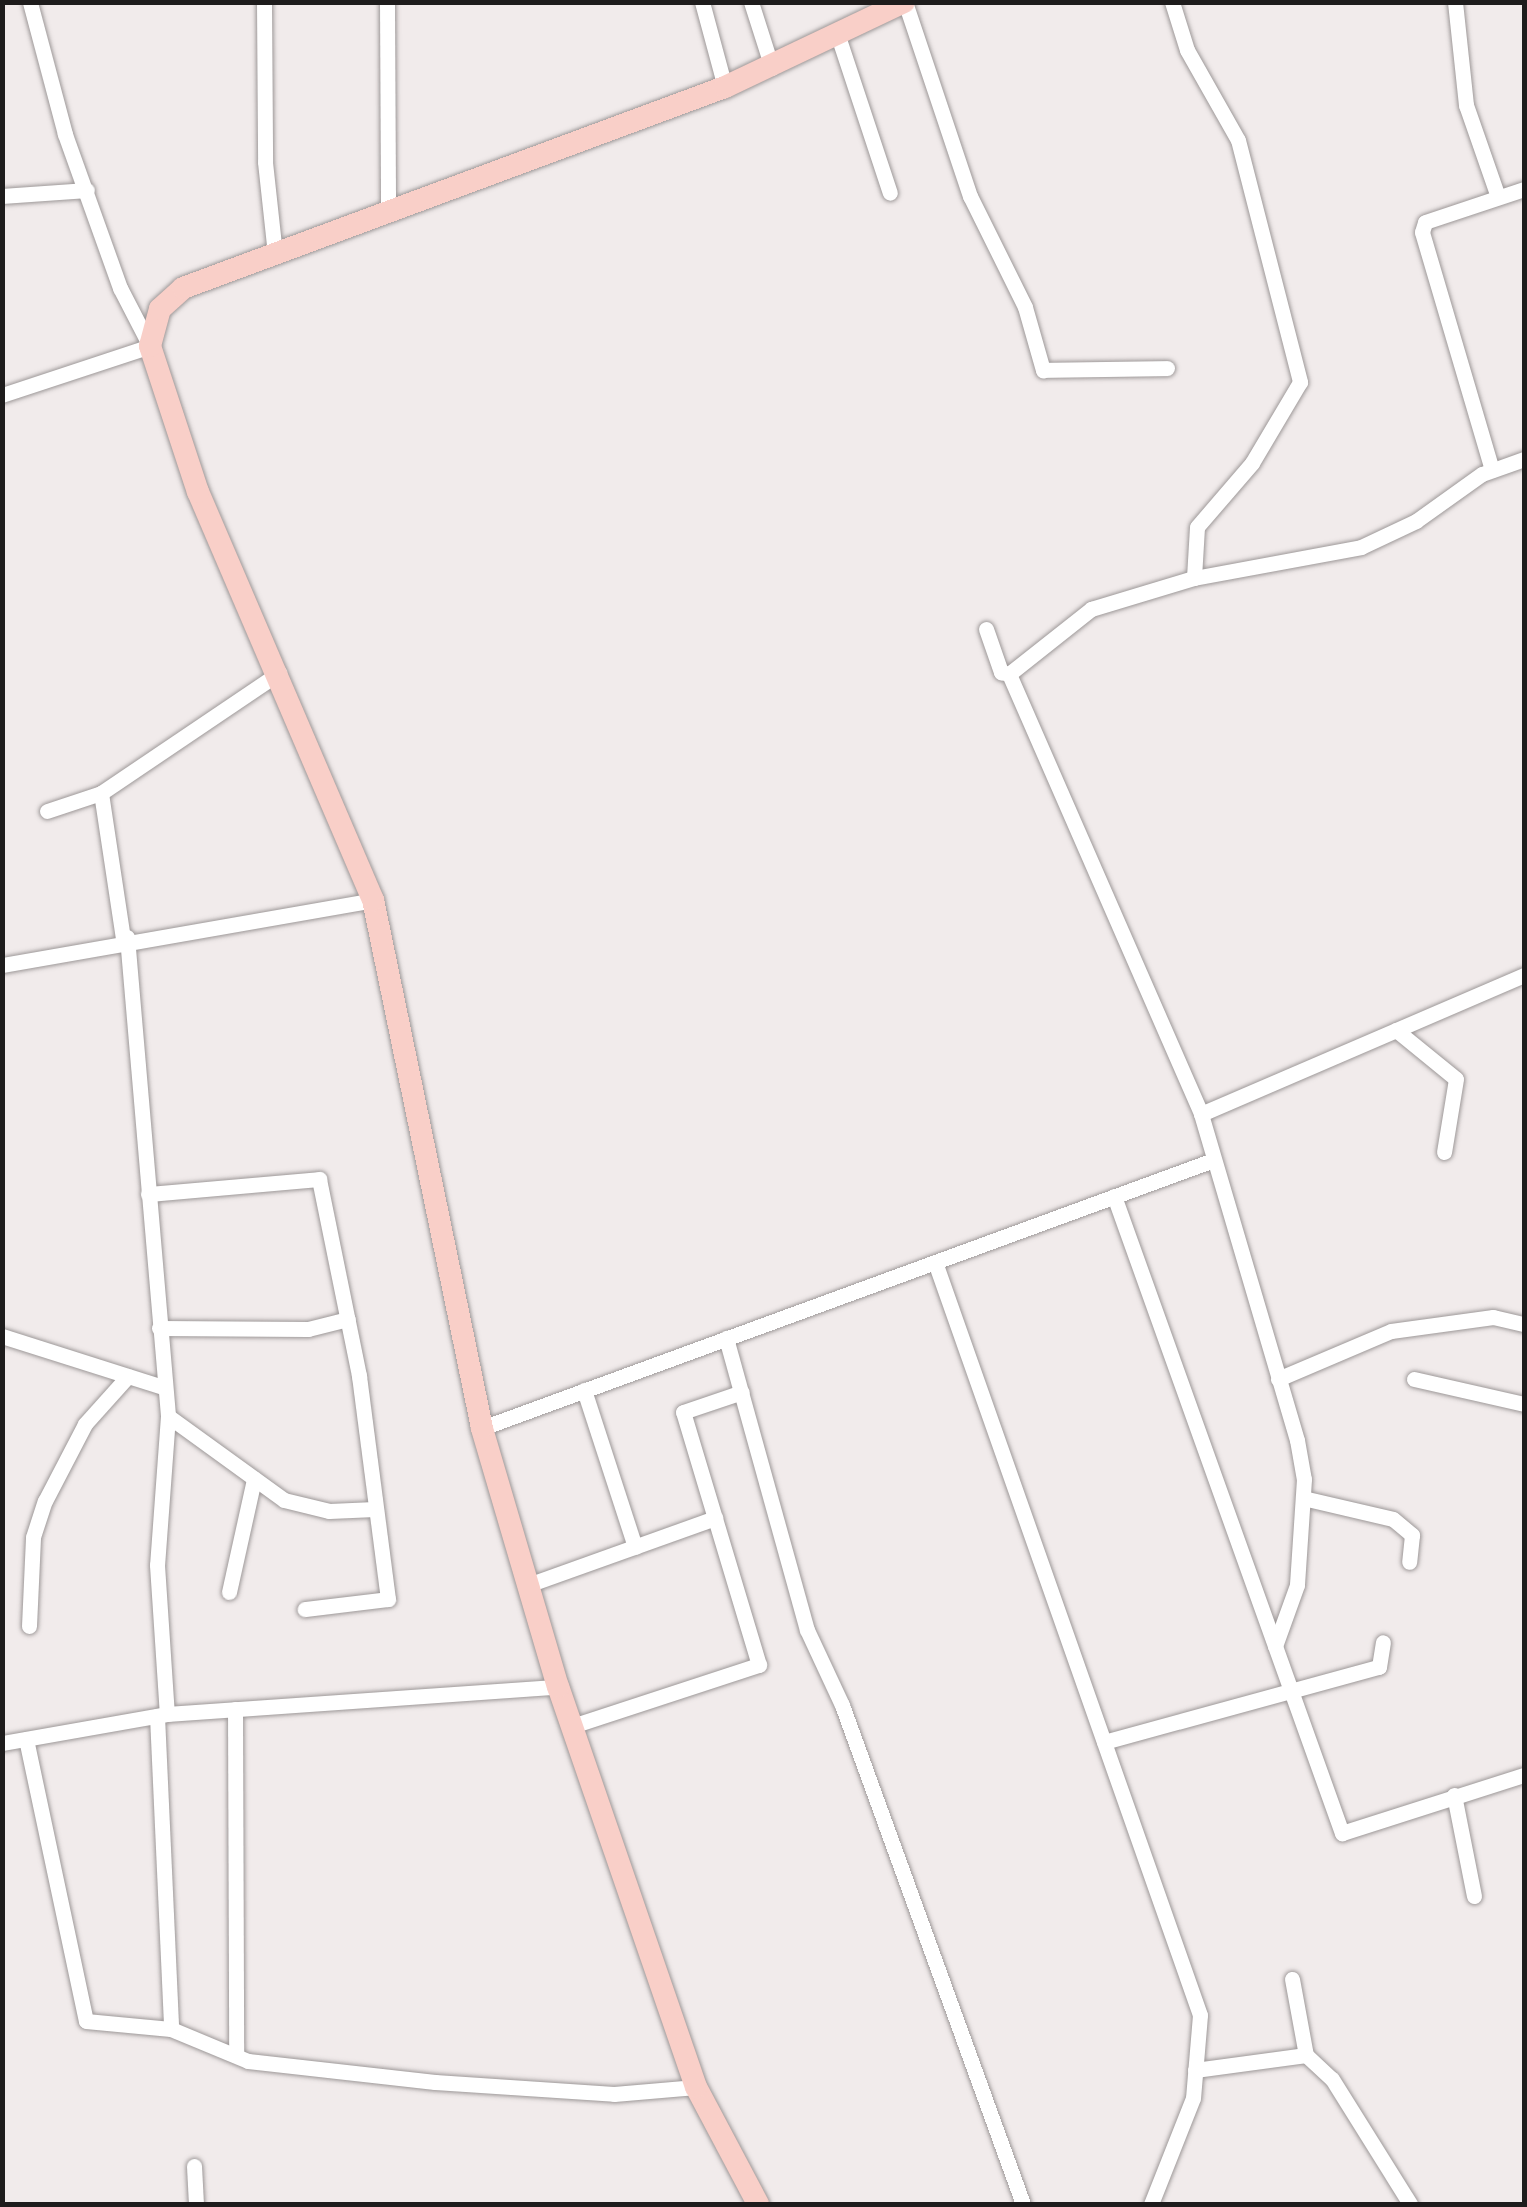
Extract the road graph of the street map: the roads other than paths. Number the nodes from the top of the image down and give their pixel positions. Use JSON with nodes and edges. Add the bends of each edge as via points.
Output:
{"nodes":[{"id":1,"x":30,"y":2,"type":"edge"},
{"id":2,"x":264,"y":2,"type":"edge"},
{"id":3,"x":387,"y":2,"type":"edge"},
{"id":4,"x":702,"y":2,"type":"edge"},
{"id":5,"x":751,"y":2,"type":"edge"},
{"id":6,"x":1172,"y":2,"type":"edge"},
{"id":7,"x":1456,"y":2,"type":"edge"},
{"id":8,"x":899,"y":4,"type":"edge"},
{"id":9,"x":838,"y":36,"type":"junction"},
{"id":10,"x":772,"y":68,"type":"junction"},
{"id":11,"x":724,"y":88,"type":"junction"},
{"id":12,"x":1524,"y":189,"type":"edge"},
{"id":13,"x":87,"y":190,"type":"junction"},
{"id":14,"x":890,"y":192,"type":"dead end"},
{"id":15,"x":1496,"y":194,"type":"junction"},
{"id":16,"x":2,"y":196,"type":"edge"},
{"id":17,"x":388,"y":214,"type":"junction"},
{"id":18,"x":275,"y":254,"type":"junction"},
{"id":19,"x":150,"y":346,"type":"junction"},
{"id":20,"x":1168,"y":368,"type":"dead end"},
{"id":21,"x":2,"y":395,"type":"edge"},
{"id":22,"x":1524,"y":459,"type":"edge"},
{"id":23,"x":1492,"y":470,"type":"junction"},
{"id":24,"x":1194,"y":578,"type":"junction"},
{"id":25,"x":986,"y":629,"type":"dead end"},
{"id":26,"x":279,"y":673,"type":"junction"},
{"id":27,"x":1009,"y":674,"type":"junction"},
{"id":28,"x":100,"y":793,"type":"junction"},
{"id":29,"x":47,"y":811,"type":"dead end"},
{"id":30,"x":373,"y":900,"type":"junction"},
{"id":31,"x":125,"y":938,"type":"junction"},
{"id":32,"x":2,"y":965,"type":"edge"},
{"id":33,"x":1524,"y":975,"type":"edge"},
{"id":34,"x":1396,"y":1030,"type":"junction"},
{"id":35,"x":1201,"y":1114,"type":"junction"},
{"id":36,"x":1444,"y":1152,"type":"dead end"},
{"id":37,"x":1211,"y":1161,"type":"junction"},
{"id":38,"x":148,"y":1194,"type":"junction"},
{"id":39,"x":1114,"y":1196,"type":"junction"},
{"id":40,"x":935,"y":1262,"type":"junction"},
{"id":41,"x":348,"y":1319,"type":"junction"},
{"id":42,"x":1524,"y":1324,"type":"edge"},
{"id":43,"x":158,"y":1328,"type":"junction"},
{"id":44,"x":2,"y":1336,"type":"edge"},
{"id":45,"x":726,"y":1338,"type":"junction"},
{"id":46,"x":128,"y":1376,"type":"junction"},
{"id":47,"x":1278,"y":1379,"type":"junction"},
{"id":48,"x":1414,"y":1380,"type":"dead end"},
{"id":49,"x":163,"y":1386,"type":"junction"},
{"id":50,"x":584,"y":1390,"type":"junction"},
{"id":51,"x":742,"y":1392,"type":"junction"},
{"id":52,"x":1524,"y":1404,"type":"edge"},
{"id":53,"x":168,"y":1416,"type":"junction"},
{"id":54,"x":482,"y":1428,"type":"junction"},
{"id":55,"x":254,"y":1479,"type":"junction"},
{"id":56,"x":1303,"y":1498,"type":"junction"},
{"id":57,"x":375,"y":1509,"type":"junction"},
{"id":58,"x":716,"y":1518,"type":"junction"},
{"id":59,"x":635,"y":1547,"type":"junction"},
{"id":60,"x":1409,"y":1562,"type":"dead end"},
{"id":61,"x":528,"y":1585,"type":"junction"},
{"id":62,"x":229,"y":1592,"type":"dead end"},
{"id":63,"x":305,"y":1609,"type":"dead end"},
{"id":64,"x":30,"y":1626,"type":"dead end"},
{"id":65,"x":1383,"y":1642,"type":"dead end"},
{"id":66,"x":1274,"y":1646,"type":"junction"},
{"id":67,"x":558,"y":1687,"type":"junction"},
{"id":68,"x":1290,"y":1688,"type":"junction"},
{"id":69,"x":235,"y":1709,"type":"junction"},
{"id":70,"x":162,"y":1715,"type":"junction"},
{"id":71,"x":572,"y":1726,"type":"junction"},
{"id":72,"x":26,"y":1739,"type":"junction"},
{"id":73,"x":1104,"y":1742,"type":"junction"},
{"id":74,"x":2,"y":1743,"type":"edge"},
{"id":75,"x":1524,"y":1776,"type":"edge"},
{"id":76,"x":1454,"y":1795,"type":"junction"},
{"id":77,"x":1474,"y":1896,"type":"dead end"},
{"id":78,"x":1292,"y":1979,"type":"dead end"},
{"id":79,"x":172,"y":2029,"type":"junction"},
{"id":80,"x":236,"y":2054,"type":"junction"},
{"id":81,"x":1306,"y":2054,"type":"junction"},
{"id":82,"x":1195,"y":2070,"type":"junction"},
{"id":83,"x":696,"y":2088,"type":"junction"},
{"id":84,"x":194,"y":2166,"type":"dead end"},
{"id":85,"x":196,"y":2204,"type":"edge"},
{"id":86,"x":758,"y":2204,"type":"edge"},
{"id":87,"x":1023,"y":2204,"type":"edge"},
{"id":88,"x":1151,"y":2204,"type":"edge"},
{"id":89,"x":1410,"y":2204,"type":"edge"}],
"edges":[{"from":1,"to":13,"type":"street"},
{"from":2,"to":18,"type":"street","via":[[265,162]]},
{"from":3,"to":17,"type":"street"},
{"from":4,"to":11,"type":"street"},
{"from":5,"to":10,"type":"street"},
{"from":6,"to":24,"type":"street","via":[[1187,50],[1238,140],[1300,382],[1252,464],[1197,527]]},
{"from":7,"to":15,"type":"street","via":[[1466,106]]},
{"from":8,"to":9,"type":"street"},
{"from":8,"to":20,"type":"street","via":[[970,196],[1025,308],[1044,370]]},
{"from":9,"to":10,"type":"street"},
{"from":9,"to":14,"type":"street"},
{"from":10,"to":11,"type":"street"},
{"from":11,"to":17,"type":"street"},
{"from":12,"to":15,"type":"street"},
{"from":13,"to":16,"type":"street"},
{"from":13,"to":19,"type":"street","via":[[120,288]]},
{"from":15,"to":23,"type":"street","via":[[1425,222],[1422,232]]},
{"from":17,"to":18,"type":"street"},
{"from":18,"to":19,"type":"street","via":[[183,288],[160,309]]},
{"from":19,"to":21,"type":"street"},
{"from":19,"to":26,"type":"street","via":[[198,492]]},
{"from":22,"to":23,"type":"street"},
{"from":23,"to":24,"type":"street","via":[[1416,522],[1361,547]]},
{"from":24,"to":27,"type":"street","via":[[1091,610]]},
{"from":25,"to":27,"type":"street","via":[[1001,672]]},
{"from":26,"to":28,"type":"street"},
{"from":26,"to":30,"type":"street"},
{"from":27,"to":35,"type":"street"},
{"from":28,"to":29,"type":"street"},
{"from":28,"to":31,"type":"street"},
{"from":30,"to":31,"type":"street"},
{"from":30,"to":54,"type":"street"},
{"from":31,"to":32,"type":"street"},
{"from":31,"to":38,"type":"street"},
{"from":33,"to":34,"type":"street"},
{"from":34,"to":35,"type":"street"},
{"from":34,"to":36,"type":"street","via":[[1456,1078]]},
{"from":35,"to":37,"type":"street"},
{"from":37,"to":39,"type":"street"},
{"from":37,"to":47,"type":"street"},
{"from":38,"to":41,"type":"street","via":[[319,1179]]},
{"from":38,"to":43,"type":"street"},
{"from":39,"to":40,"type":"street"},
{"from":39,"to":66,"type":"street"},
{"from":40,"to":45,"type":"street"},
{"from":40,"to":73,"type":"street"},
{"from":41,"to":43,"type":"street","via":[[308,1329]]},
{"from":41,"to":57,"type":"street"},
{"from":42,"to":47,"type":"street","via":[[1493,1317],[1392,1331]]},
{"from":43,"to":49,"type":"street"},
{"from":44,"to":46,"type":"street"},
{"from":45,"to":50,"type":"street"},
{"from":45,"to":51,"type":"street"},
{"from":46,"to":49,"type":"street"},
{"from":46,"to":64,"type":"street","via":[[85,1424],[45,1501],[33,1537]]},
{"from":47,"to":56,"type":"street","via":[[1298,1440]]},
{"from":48,"to":52,"type":"street"},
{"from":49,"to":53,"type":"street"},
{"from":50,"to":54,"type":"street"},
{"from":50,"to":59,"type":"street"},
{"from":51,"to":58,"type":"street","via":[[683,1412]]},
{"from":51,"to":87,"type":"street","via":[[807,1630],[842,1705]]},
{"from":53,"to":55,"type":"street"},
{"from":53,"to":70,"type":"street","via":[[157,1565]]},
{"from":54,"to":61,"type":"street"},
{"from":55,"to":57,"type":"street","via":[[304,1509]]},
{"from":55,"to":62,"type":"street"},
{"from":56,"to":60,"type":"street","via":[[1393,1519],[1412,1535]]},
{"from":56,"to":66,"type":"street","via":[[1297,1586]]},
{"from":57,"to":63,"type":"street","via":[[388,1598]]},
{"from":58,"to":59,"type":"street"},
{"from":58,"to":71,"type":"street","via":[[759,1665]]},
{"from":59,"to":61,"type":"street"},
{"from":61,"to":67,"type":"street"},
{"from":65,"to":68,"type":"street","via":[[1379,1667]]},
{"from":66,"to":68,"type":"street"},
{"from":67,"to":69,"type":"street"},
{"from":67,"to":71,"type":"street"},
{"from":68,"to":73,"type":"street"},
{"from":68,"to":76,"type":"street","via":[[1342,1833]]},
{"from":69,"to":70,"type":"street"},
{"from":69,"to":80,"type":"street"},
{"from":70,"to":72,"type":"street"},
{"from":70,"to":79,"type":"street"},
{"from":71,"to":83,"type":"street"},
{"from":72,"to":74,"type":"street"},
{"from":72,"to":79,"type":"street","via":[[86,2021]]},
{"from":73,"to":82,"type":"street","via":[[1200,2016]]},
{"from":75,"to":76,"type":"street"},
{"from":76,"to":77,"type":"street"},
{"from":78,"to":81,"type":"street"},
{"from":79,"to":80,"type":"street"},
{"from":80,"to":83,"type":"street","via":[[435,2082],[614,2094]]},
{"from":81,"to":82,"type":"street"},
{"from":81,"to":89,"type":"street","via":[[1332,2078]]},
{"from":82,"to":88,"type":"street","via":[[1193,2098]]},
{"from":83,"to":86,"type":"street"},
{"from":84,"to":85,"type":"street"}]}
